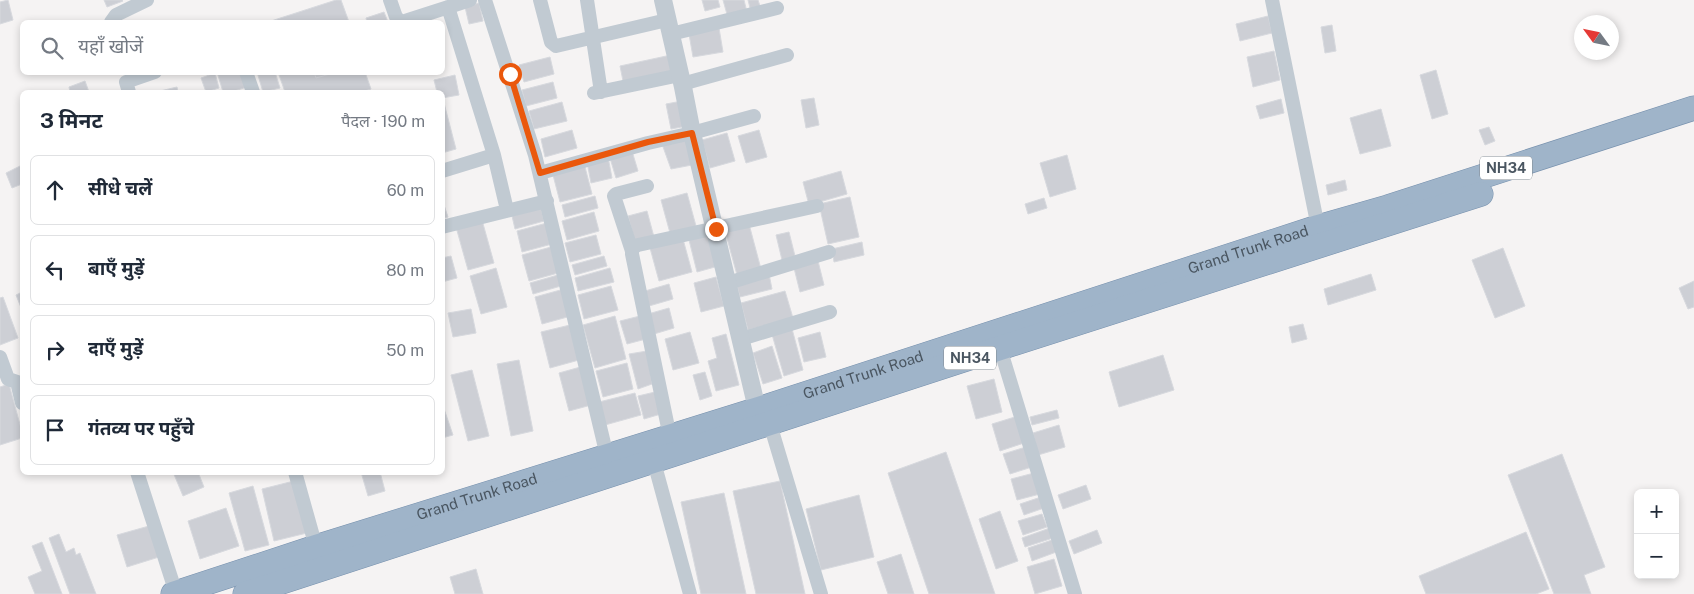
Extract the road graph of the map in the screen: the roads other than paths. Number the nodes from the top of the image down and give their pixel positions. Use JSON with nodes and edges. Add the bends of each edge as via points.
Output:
{"nodes":[{"id":1,"x":147,"y":0,"type":"edge"},
{"id":2,"x":390,"y":0,"type":"edge"},
{"id":3,"x":470,"y":0,"type":"edge"},
{"id":4,"x":485,"y":0,"type":"edge"},
{"id":5,"x":540,"y":0,"type":"edge"},
{"id":6,"x":587,"y":0,"type":"edge"},
{"id":7,"x":663,"y":0,"type":"edge"},
{"id":8,"x":1272,"y":0,"type":"edge"},
{"id":9,"x":440,"y":6,"type":"edge"},
{"id":10,"x":778,"y":8,"type":"dead end"},
{"id":11,"x":112,"y":20,"type":"edge"},
{"id":12,"x":398,"y":20,"type":"edge"},
{"id":13,"x":407,"y":20,"type":"edge"},
{"id":14,"x":669,"y":27,"type":"junction"},
{"id":15,"x":593,"y":36,"type":"junction"},
{"id":16,"x":787,"y":55,"type":"dead end"},
{"id":17,"x":146,"y":75,"type":"edge"},
{"id":18,"x":246,"y":75,"type":"edge"},
{"id":19,"x":681,"y":79,"type":"junction"},
{"id":20,"x":128,"y":90,"type":"edge"},
{"id":21,"x":249,"y":90,"type":"edge"},
{"id":22,"x":1694,"y":108,"type":"edge"},
{"id":23,"x":754,"y":116,"type":"dead end"},
{"id":24,"x":1694,"y":123,"type":"edge"},
{"id":25,"x":692,"y":133,"type":"junction"},
{"id":26,"x":494,"y":155,"type":"junction"},
{"id":27,"x":445,"y":170,"type":"edge"},
{"id":28,"x":540,"y":173,"type":"junction"},
{"id":29,"x":647,"y":186,"type":"dead end"},
{"id":30,"x":547,"y":201,"type":"junction"},
{"id":31,"x":817,"y":206,"type":"dead end"},
{"id":32,"x":508,"y":210,"type":"junction"},
{"id":33,"x":445,"y":226,"type":"edge"},
{"id":34,"x":1318,"y":227,"type":"junction"},
{"id":35,"x":716,"y":229,"type":"junction"},
{"id":36,"x":632,"y":251,"type":"junction"},
{"id":37,"x":829,"y":252,"type":"dead end"},
{"id":38,"x":728,"y":283,"type":"junction"},
{"id":39,"x":830,"y":312,"type":"dead end"},
{"id":40,"x":741,"y":338,"type":"junction"},
{"id":41,"x":1000,"y":348,"type":"junction"},
{"id":42,"x":0,"y":357,"type":"edge"},
{"id":43,"x":20,"y":395,"type":"edge"},
{"id":44,"x":763,"y":417,"type":"junction"},
{"id":45,"x":670,"y":437,"type":"junction"},
{"id":46,"x":607,"y":456,"type":"junction"},
{"id":47,"x":654,"y":462,"type":"junction"},
{"id":48,"x":138,"y":475,"type":"edge"},
{"id":49,"x":296,"y":475,"type":"edge"},
{"id":50,"x":316,"y":547,"type":"junction"},
{"id":51,"x":269,"y":590,"type":"edge"},
{"id":52,"x":175,"y":594,"type":"edge"},
{"id":53,"x":245,"y":594,"type":"edge"},
{"id":54,"x":690,"y":594,"type":"edge"},
{"id":55,"x":822,"y":594,"type":"edge"},
{"id":56,"x":1075,"y":594,"type":"edge"}],
"edges":[{"from":1,"to":11,"type":"street","via":[[116,15]]},
{"from":2,"to":12,"type":"street"},
{"from":3,"to":9,"type":"street"},
{"from":4,"to":28,"type":"street"},
{"from":5,"to":15,"type":"street","via":[[554,45]]},
{"from":6,"to":15,"type":"street"},
{"from":7,"to":14,"type":"street"},
{"from":8,"to":34,"type":"street"},
{"from":9,"to":13,"type":"street"},
{"from":9,"to":26,"type":"street"},
{"from":10,"to":14,"type":"street"},
{"from":14,"to":15,"type":"street"},
{"from":14,"to":19,"type":"street"},
{"from":15,"to":19,"type":"street","via":[[597,92]]},
{"from":16,"to":19,"type":"street"},
{"from":17,"to":20,"type":"street","via":[[126,82]]},
{"from":18,"to":21,"type":"street"},
{"from":19,"to":25,"type":"street"},
{"from":22,"to":34,"type":"highway","name":"Grand Trunk Road","number":"NH34"},
{"from":23,"to":25,"type":"street"},
{"from":24,"to":41,"type":"highway","name":"Grand Trunk Road","number":"NH34","via":[[1382,227]]},
{"from":25,"to":28,"type":"street"},
{"from":25,"to":35,"type":"street"},
{"from":26,"to":27,"type":"street"},
{"from":26,"to":32,"type":"street"},
{"from":28,"to":30,"type":"street"},
{"from":29,"to":36,"type":"street","via":[[614,196]]},
{"from":30,"to":32,"type":"street"},
{"from":30,"to":46,"type":"street"},
{"from":31,"to":35,"type":"street"},
{"from":32,"to":33,"type":"street"},
{"from":34,"to":44,"type":"highway","name":"Grand Trunk Road","number":"NH34"},
{"from":35,"to":36,"type":"street","via":[[638,245]]},
{"from":35,"to":38,"type":"street"},
{"from":36,"to":45,"type":"street"},
{"from":37,"to":38,"type":"street"},
{"from":38,"to":40,"type":"street"},
{"from":39,"to":40,"type":"street"},
{"from":40,"to":44,"type":"street"},
{"from":41,"to":44,"type":"highway","name":"Grand Trunk Road","number":"NH34"},
{"from":41,"to":56,"type":"street"},
{"from":42,"to":43,"type":"street","via":[[8,379],[17,382]]},
{"from":44,"to":45,"type":"highway","name":"Grand Trunk Road","number":"NH34"},
{"from":44,"to":47,"type":"highway","name":"Grand Trunk Road","number":"NH34"},
{"from":44,"to":55,"type":"street"},
{"from":45,"to":46,"type":"highway","name":"Grand Trunk Road","number":"NH34"},
{"from":46,"to":50,"type":"highway","name":"Grand Trunk Road","number":"NH34"},
{"from":47,"to":51,"type":"highway","name":"Grand Trunk Road","number":"NH34"},
{"from":47,"to":54,"type":"street"},
{"from":48,"to":52,"type":"street"},
{"from":49,"to":50,"type":"street"},
{"from":50,"to":52,"type":"highway","name":"Grand Trunk Road","number":"NH34"},
{"from":51,"to":53,"type":"highway","name":"Grand Trunk Road","number":"NH34"}]}
